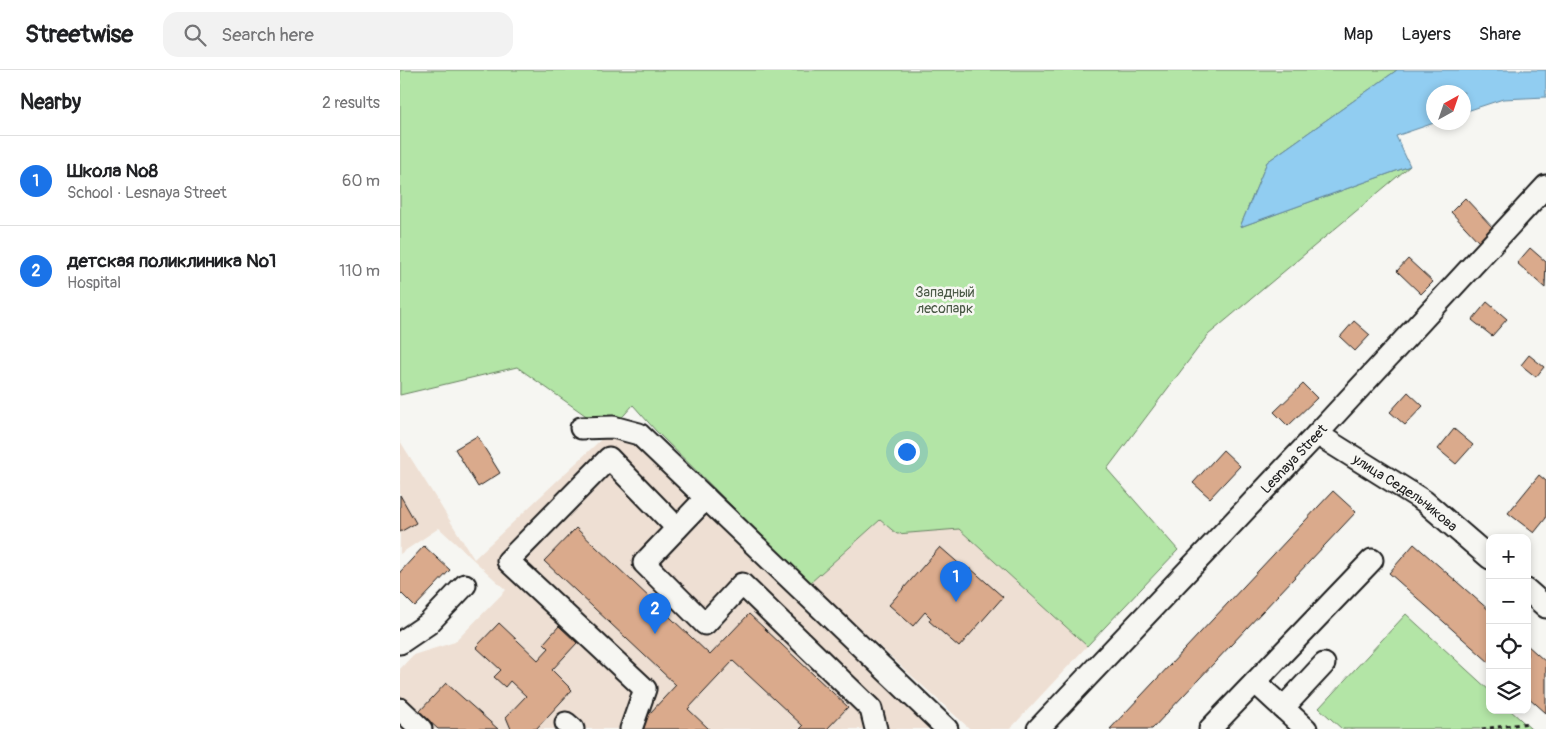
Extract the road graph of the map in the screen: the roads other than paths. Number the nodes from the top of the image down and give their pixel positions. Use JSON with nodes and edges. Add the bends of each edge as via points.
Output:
{"nodes":[{"id":1,"x":1546,"y":186,"type":"edge"},
{"id":2,"x":581,"y":428,"type":"dead end"},
{"id":3,"x":1317,"y":434,"type":"junction"},
{"id":4,"x":706,"y":498,"type":"junction"},
{"id":5,"x":677,"y":528,"type":"junction"},
{"id":6,"x":1486,"y":555,"type":"edge"},
{"id":7,"x":1372,"y":560,"type":"dead end"},
{"id":8,"x":465,"y":585,"type":"dead end"},
{"id":9,"x":1531,"y":593,"type":"edge"},
{"id":10,"x":1546,"y":606,"type":"edge"},
{"id":11,"x":404,"y":635,"type":"edge"},
{"id":12,"x":1324,"y":664,"type":"dead end"},
{"id":13,"x":1255,"y":682,"type":"junction"},
{"id":14,"x":1283,"y":708,"type":"junction"},
{"id":15,"x":400,"y":709,"type":"edge"},
{"id":16,"x":421,"y":729,"type":"edge"},
{"id":17,"x":631,"y":729,"type":"edge"},
{"id":18,"x":876,"y":729,"type":"edge"},
{"id":19,"x":947,"y":729,"type":"edge"},
{"id":20,"x":1038,"y":729,"type":"edge"},
{"id":21,"x":1210,"y":729,"type":"edge"},
{"id":22,"x":1306,"y":729,"type":"edge"}],
"edges":[{"from":1,"to":3,"type":"street","name":"Lesnaya Street"},
{"from":2,"to":4,"type":"street","via":[[612,427],[639,434]]},
{"from":3,"to":6,"type":"street","name":"улица Седельникова","via":[[1424,501]]},
{"from":3,"to":20,"type":"street","name":"Lesnaya Street"},
{"from":4,"to":5,"type":"street"},
{"from":4,"to":19,"type":"street"},
{"from":5,"to":17,"type":"street","via":[[609,458],[508,561],[645,689]]},
{"from":5,"to":18,"type":"street","via":[[644,563],[705,624],[742,584],[871,709]]},
{"from":7,"to":13,"type":"street"},
{"from":8,"to":11,"type":"street","via":[[428,624]]},
{"from":9,"to":10,"type":"street"},
{"from":12,"to":14,"type":"street"},
{"from":13,"to":14,"type":"street"},
{"from":13,"to":21,"type":"street"},
{"from":14,"to":22,"type":"street"},
{"from":15,"to":16,"type":"street"}]}
